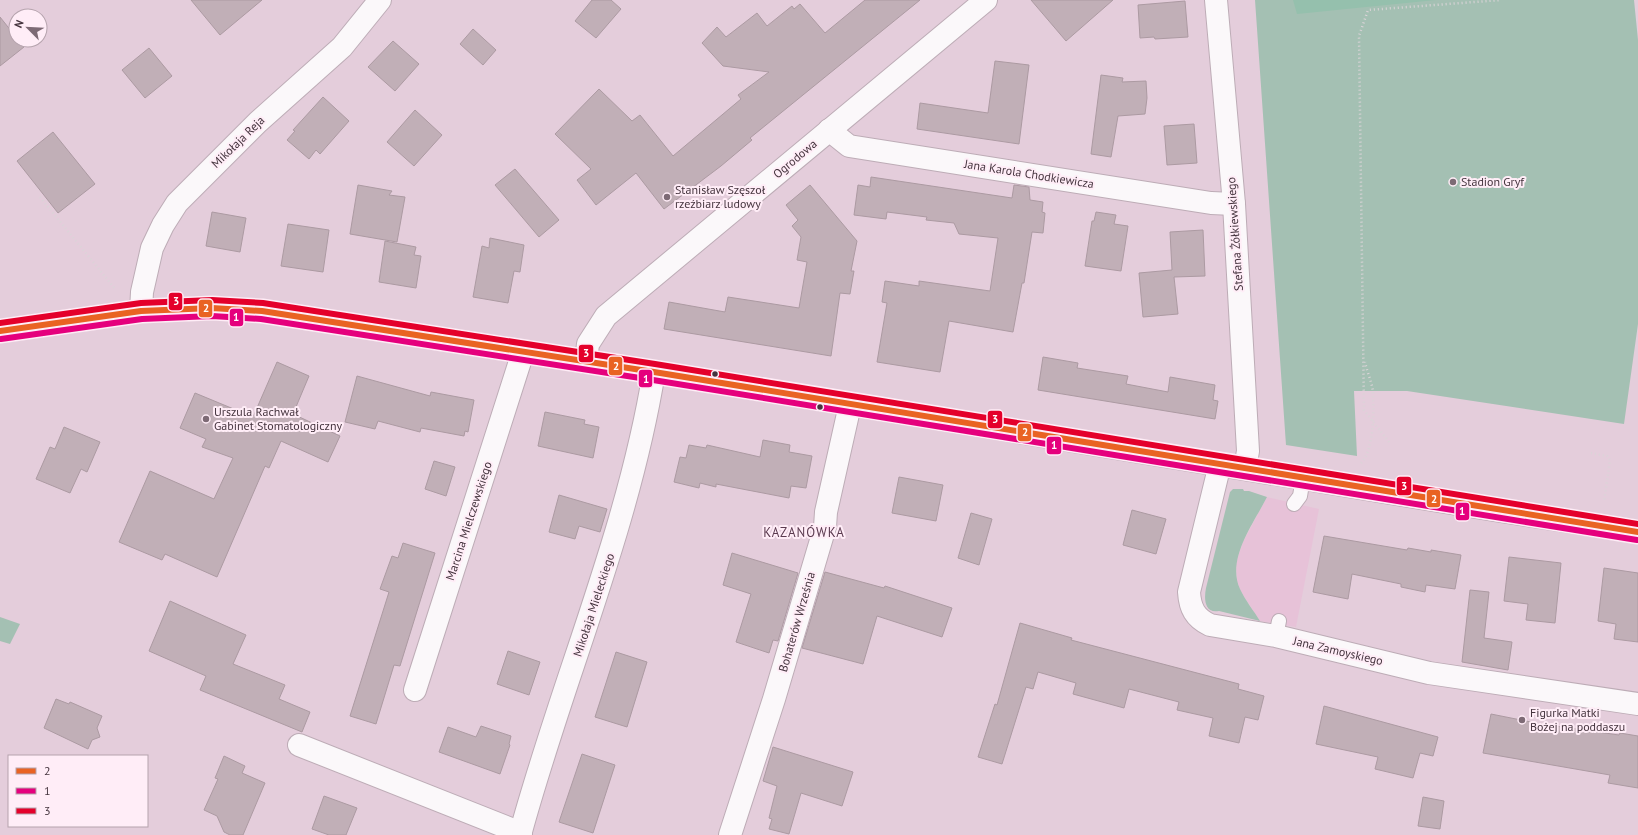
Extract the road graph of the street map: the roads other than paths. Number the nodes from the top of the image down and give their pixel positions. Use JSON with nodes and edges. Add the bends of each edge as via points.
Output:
{"nodes":[{"id":1,"x":380,"y":0,"type":"edge"},
{"id":2,"x":986,"y":0,"type":"edge"},
{"id":3,"x":1216,"y":0,"type":"edge"},
{"id":4,"x":829,"y":130,"type":"junction"},
{"id":5,"x":1234,"y":204,"type":"junction"},
{"id":6,"x":142,"y":311,"type":"junction"},
{"id":7,"x":0,"y":331,"type":"edge"},
{"id":8,"x":523,"y":352,"type":"junction"},
{"id":9,"x":586,"y":362,"type":"junction"},
{"id":10,"x":654,"y":372,"type":"junction"},
{"id":11,"x":850,"y":405,"type":"junction"},
{"id":12,"x":1220,"y":464,"type":"junction"},
{"id":13,"x":1246,"y":468,"type":"junction"},
{"id":14,"x":1303,"y":478,"type":"junction"},
{"id":15,"x":1294,"y":504,"type":"dead end"},
{"id":16,"x":1638,"y":532,"type":"edge"},
{"id":17,"x":415,"y":690,"type":"dead end"},
{"id":18,"x":1638,"y":704,"type":"edge"},
{"id":19,"x":299,"y":745,"type":"dead end"},
{"id":20,"x":520,"y":834,"type":"edge"},
{"id":21,"x":730,"y":835,"type":"edge"}],
"edges":[{"from":1,"to":6,"type":"street","name":"Mikołaja Reja","via":[[342,47],[258,122],[177,203],[152,248],[142,292]]},
{"from":2,"to":4,"type":"street","name":"Ogrodowa"},
{"from":3,"to":5,"type":"street","name":"Stefana Żółkiewskiego"},
{"from":4,"to":5,"type":"street","name":"Jana Karola Chodkiewicza","via":[[849,146],[1211,204]]},
{"from":4,"to":9,"type":"street","name":"Ogrodowa","via":[[606,316],[588,344]]},
{"from":5,"to":13,"type":"street","name":"Stefana Żółkiewskiego","via":[[1248,450]]},
{"from":6,"to":7,"type":"street"},
{"from":6,"to":8,"type":"street","via":[[212,308],[262,311]]},
{"from":8,"to":9,"type":"street"},
{"from":8,"to":17,"type":"street","name":"Marcina Mielczewskiego"},
{"from":9,"to":10,"type":"street"},
{"from":10,"to":11,"type":"street"},
{"from":10,"to":20,"type":"street","name":"Mikołaja Mieleckiego","via":[[630,486],[613,545]]},
{"from":11,"to":12,"type":"street"},
{"from":11,"to":21,"type":"street","name":"Bohaterów Września","via":[[826,512],[825,527]]},
{"from":12,"to":13,"type":"street"},
{"from":12,"to":18,"type":"street","name":"Jana Zamoyskiego","via":[[1190,592],[1190,604],[1198,617],[1210,624],[1278,629],[1429,673]]},
{"from":13,"to":14,"type":"street"},
{"from":14,"to":15,"type":"lane","via":[[1300,496]]},
{"from":14,"to":16,"type":"street"},
{"from":19,"to":20,"type":"street"}]}
